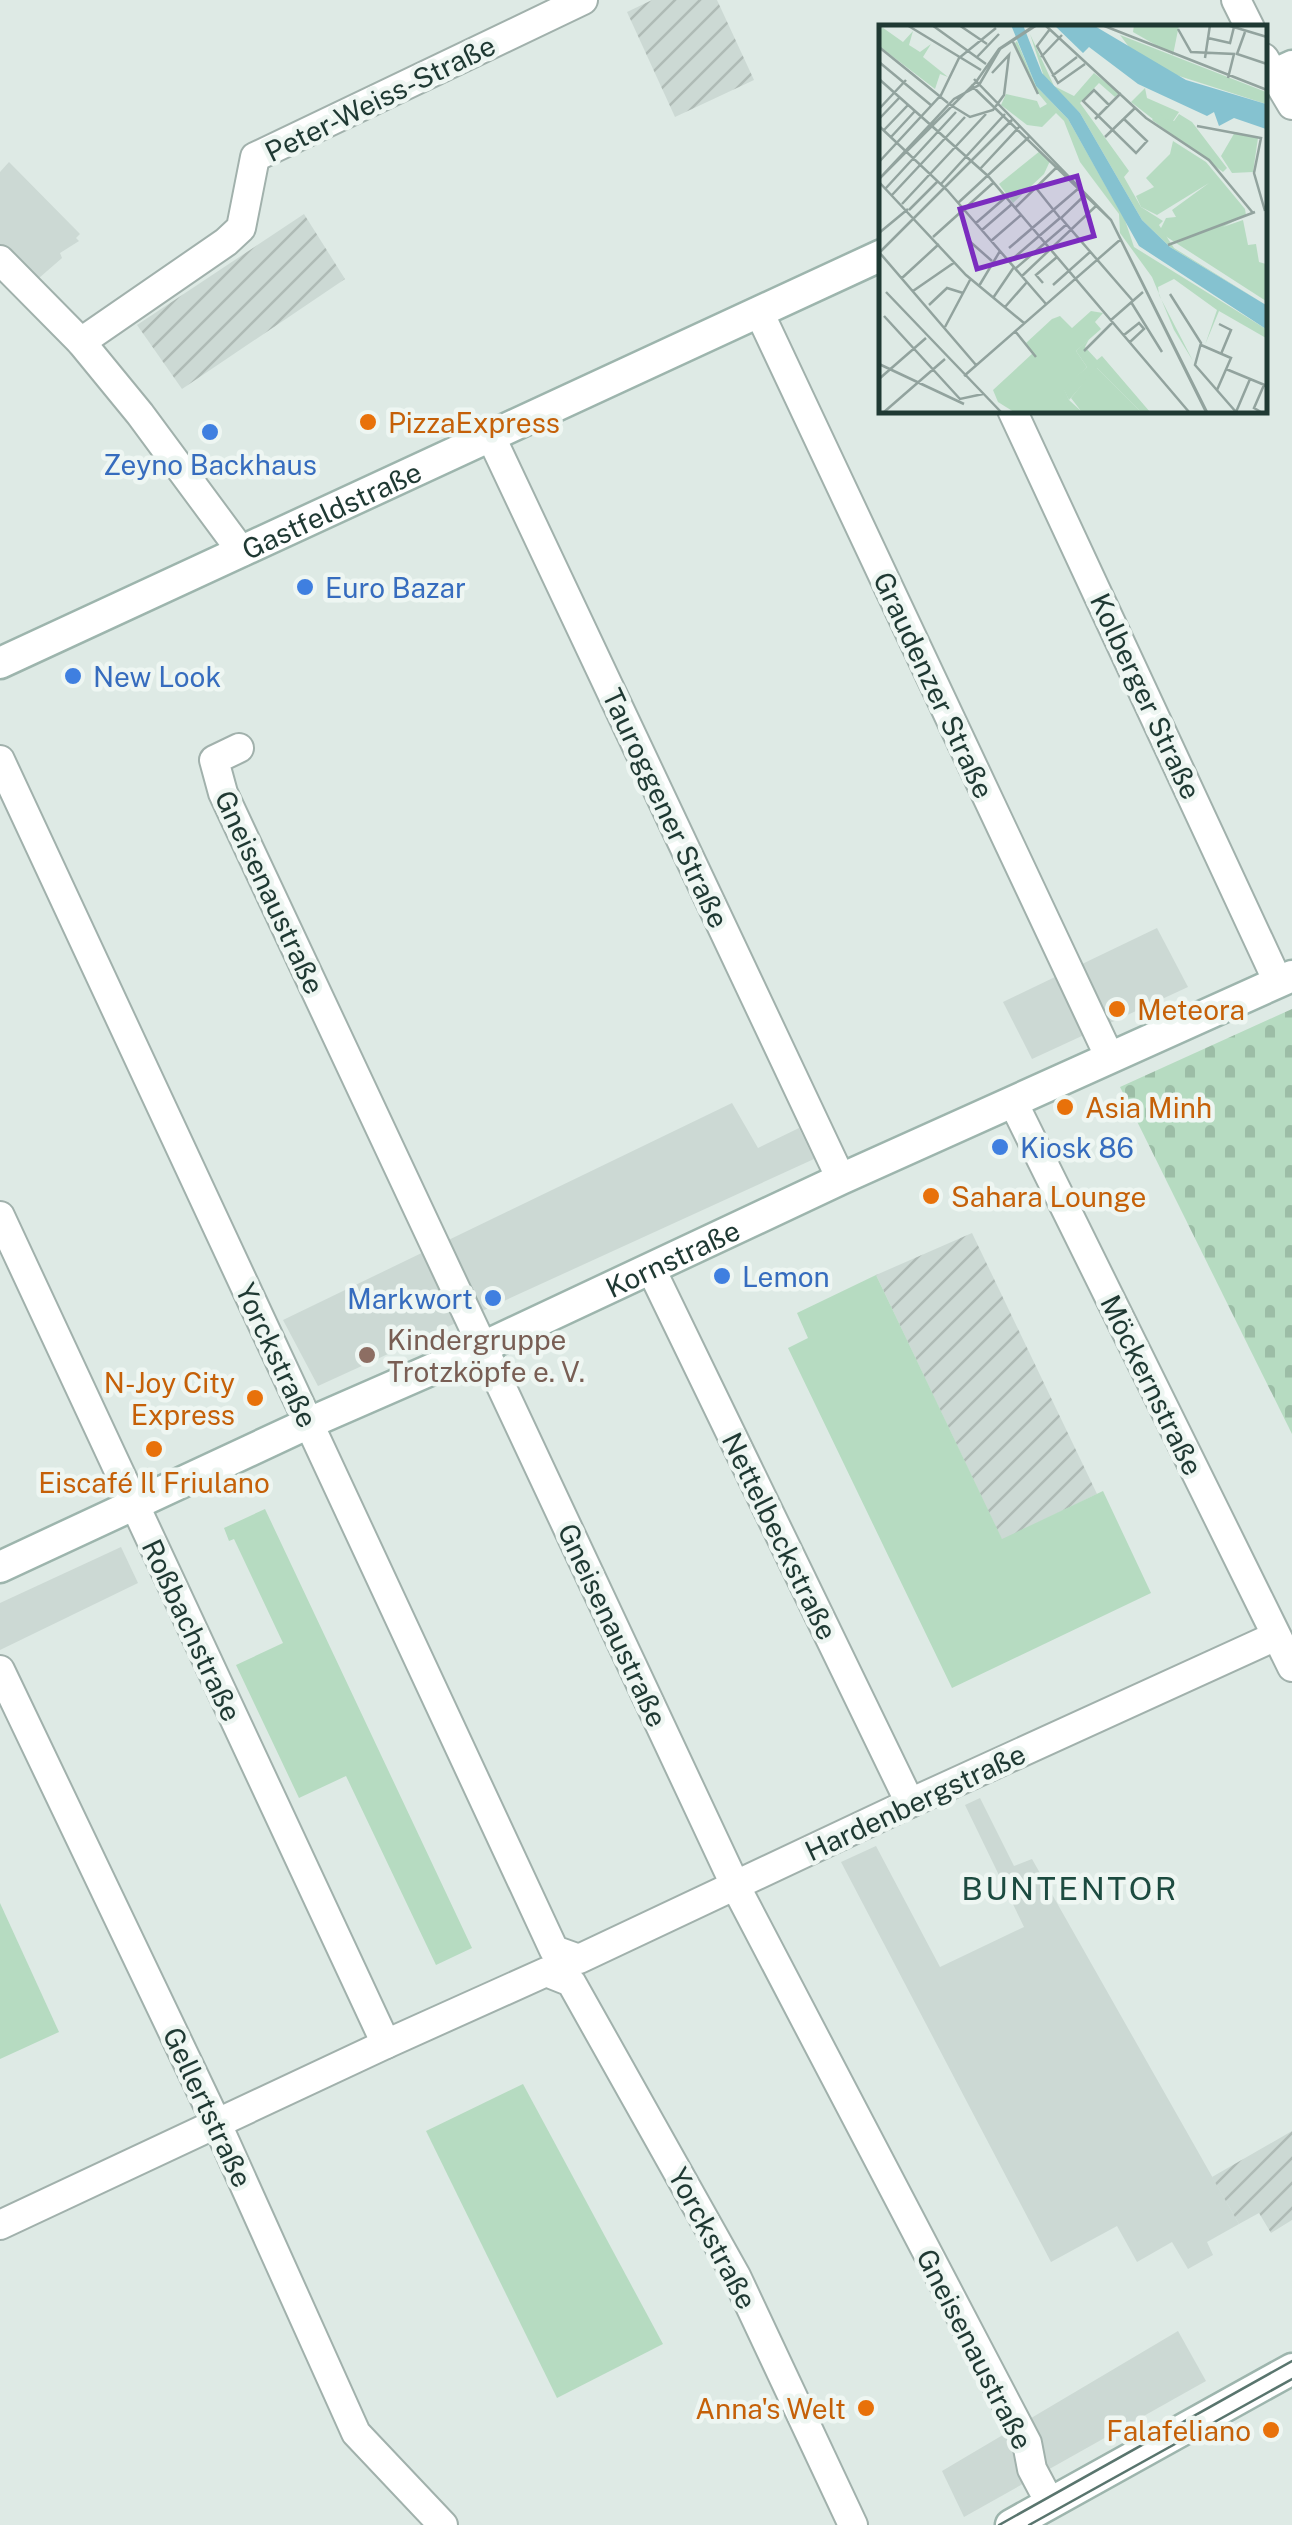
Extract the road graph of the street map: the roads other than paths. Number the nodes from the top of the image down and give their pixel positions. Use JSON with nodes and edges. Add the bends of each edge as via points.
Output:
{"nodes":[{"id":1,"x":583,"y":0,"type":"edge"},
{"id":2,"x":1236,"y":0,"type":"edge"},
{"id":3,"x":1248,"y":25,"type":"edge"},
{"id":4,"x":1274,"y":69,"type":"edge"},
{"id":5,"x":1292,"y":105,"type":"edge"},
{"id":6,"x":879,"y":256,"type":"edge"},
{"id":7,"x":0,"y":260,"type":"edge"},
{"id":8,"x":759,"y":312,"type":"junction"},
{"id":9,"x":81,"y":342,"type":"junction"},
{"id":10,"x":1013,"y":412,"type":"edge"},
{"id":11,"x":491,"y":437,"type":"junction"},
{"id":12,"x":242,"y":552,"type":"junction"},
{"id":13,"x":0,"y":663,"type":"edge"},
{"id":14,"x":238,"y":748,"type":"dead end"},
{"id":15,"x":0,"y":760,"type":"edge"},
{"id":16,"x":1285,"y":979,"type":"edge"},
{"id":17,"x":1110,"y":1058,"type":"junction"},
{"id":18,"x":1013,"y":1102,"type":"junction"},
{"id":19,"x":842,"y":1179,"type":"junction"},
{"id":20,"x":0,"y":1216,"type":"edge"},
{"id":21,"x":651,"y":1269,"type":"junction"},
{"id":22,"x":483,"y":1347,"type":"junction"},
{"id":23,"x":309,"y":1423,"type":"junction"},
{"id":24,"x":133,"y":1506,"type":"junction"},
{"id":25,"x":0,"y":1567,"type":"edge"},
{"id":26,"x":1276,"y":1636,"type":"junction"},
{"id":27,"x":1292,"y":1667,"type":"edge"},
{"id":28,"x":0,"y":1670,"type":"edge"},
{"id":29,"x":910,"y":1803,"type":"junction"},
{"id":30,"x":736,"y":1887,"type":"junction"},
{"id":31,"x":550,"y":1961,"type":"junction"},
{"id":32,"x":386,"y":2044,"type":"junction"},
{"id":33,"x":217,"y":2124,"type":"junction"},
{"id":34,"x":0,"y":2225,"type":"edge"},
{"id":35,"x":1292,"y":2369,"type":"edge"},
{"id":36,"x":1050,"y":2503,"type":"junction"},
{"id":37,"x":443,"y":2525,"type":"edge"},
{"id":38,"x":853,"y":2525,"type":"edge"},
{"id":39,"x":1011,"y":2525,"type":"edge"}],
"edges":[{"from":1,"to":9,"type":"street","name":"Peter-Weiss-Straße","via":[[256,157],[241,228]]},
{"from":2,"to":3,"type":"street"},
{"from":4,"to":5,"type":"street"},
{"from":6,"to":8,"type":"street","name":"Gastfeldstraße"},
{"from":7,"to":9,"type":"street"},
{"from":8,"to":11,"type":"street","name":"Gastfeldstraße"},
{"from":8,"to":17,"type":"street","name":"Graudenzer Straße"},
{"from":9,"to":12,"type":"street"},
{"from":10,"to":16,"type":"street","name":"Kolberger Straße"},
{"from":11,"to":12,"type":"street","name":"Gastfeldstraße"},
{"from":11,"to":19,"type":"street","name":"Tauroggener Straße"},
{"from":12,"to":13,"type":"street","name":"Gastfeldstraße"},
{"from":14,"to":22,"type":"street","name":"Gneisenaustraße","via":[[214,760],[223,794]]},
{"from":15,"to":23,"type":"street","name":"Yorckstraße"},
{"from":16,"to":17,"type":"street","name":"Kornstraße"},
{"from":17,"to":18,"type":"street","name":"Kornstraße"},
{"from":18,"to":19,"type":"street","name":"Kornstraße"},
{"from":18,"to":26,"type":"street","name":"Möckernstraße"},
{"from":19,"to":21,"type":"street","name":"Kornstraße"},
{"from":20,"to":24,"type":"street","name":"Roßbachstraße"},
{"from":21,"to":22,"type":"street","name":"Kornstraße"},
{"from":21,"to":29,"type":"street","name":"Nettelbeckstraße"},
{"from":22,"to":23,"type":"street","name":"Kornstraße"},
{"from":22,"to":30,"type":"street","name":"Gneisenaustraße"},
{"from":23,"to":24,"type":"street","name":"Kornstraße"},
{"from":23,"to":31,"type":"street","name":"Yorckstraße"},
{"from":24,"to":25,"type":"street","name":"Kornstraße"},
{"from":24,"to":32,"type":"street","name":"Roßbachstraße"},
{"from":26,"to":27,"type":"street","name":"Möckernstraße"},
{"from":26,"to":29,"type":"street","name":"Hardenbergstraße"},
{"from":28,"to":33,"type":"street","name":"Gellertstraße"},
{"from":29,"to":30,"type":"street","name":"Hardenbergstraße"},
{"from":30,"to":31,"type":"street","name":"Hardenbergstraße","via":[[579,1959]]},
{"from":30,"to":36,"type":"street","name":"Gneisenaustraße","via":[[1027,2443]]},
{"from":31,"to":32,"type":"street","name":"Hardenbergstraße"},
{"from":31,"to":38,"type":"street","name":"Yorckstraße","via":[[572,1982],[736,2276]]},
{"from":32,"to":33,"type":"street","name":"Hardenbergstraße"},
{"from":33,"to":34,"type":"street","name":"Hardenbergstraße"},
{"from":33,"to":37,"type":"street","name":"Gellertstraße","via":[[356,2433]]},
{"from":35,"to":36,"type":"street"},
{"from":36,"to":39,"type":"street"}]}
